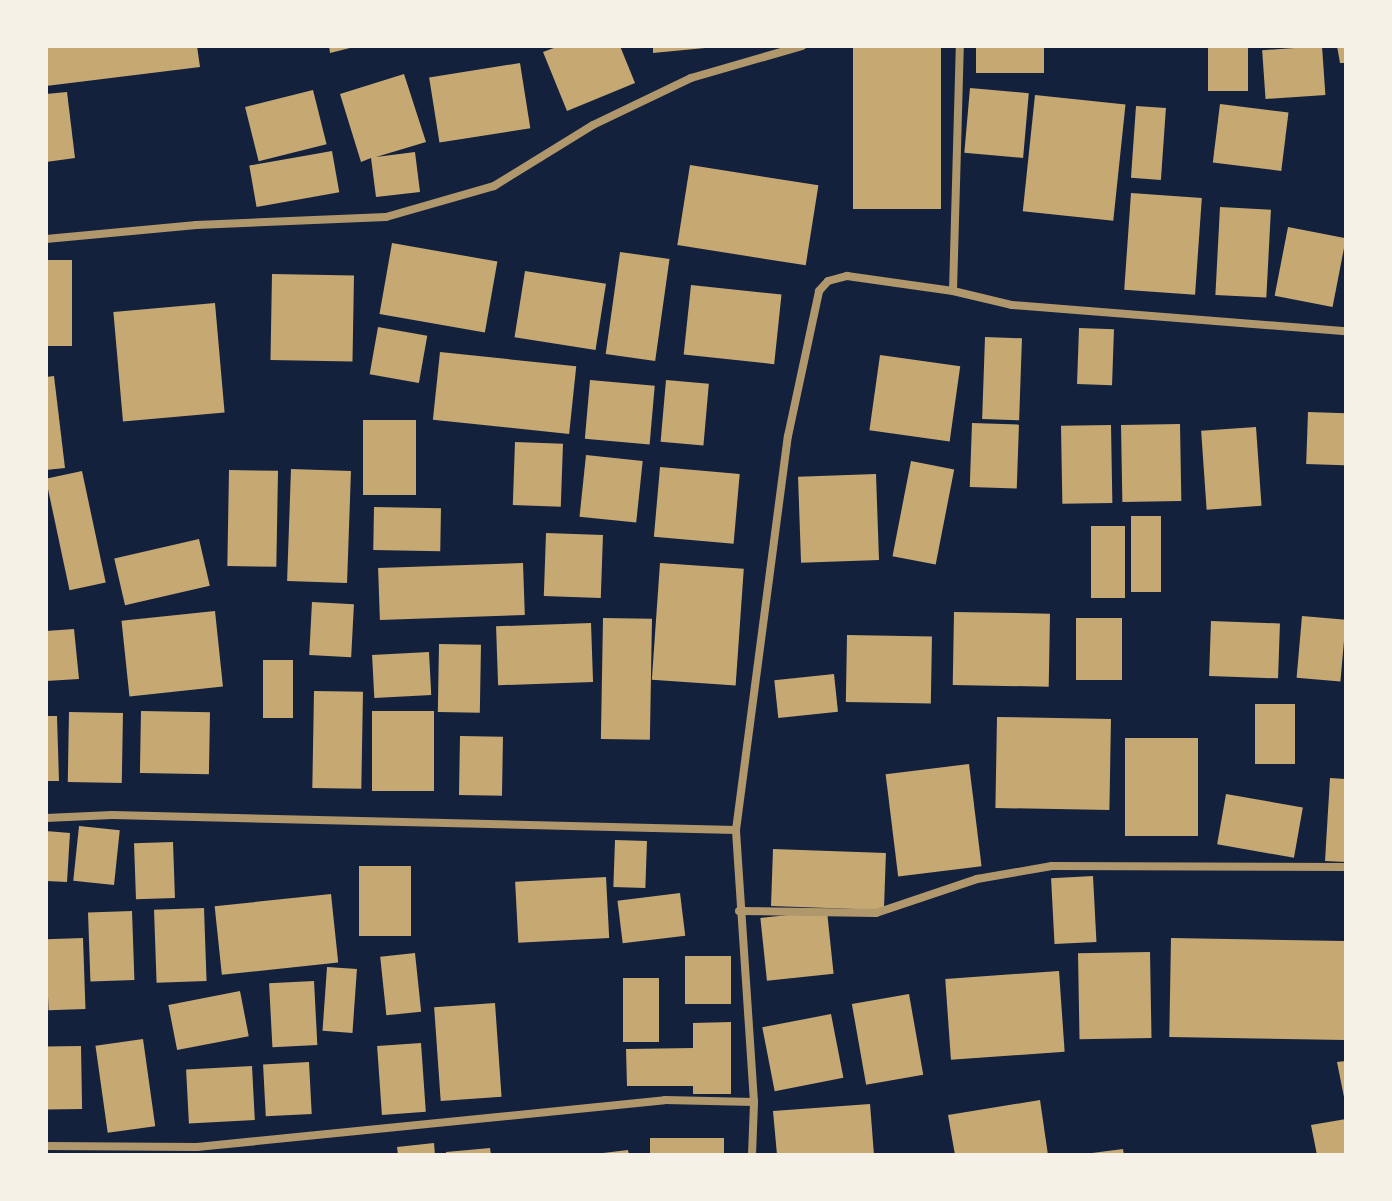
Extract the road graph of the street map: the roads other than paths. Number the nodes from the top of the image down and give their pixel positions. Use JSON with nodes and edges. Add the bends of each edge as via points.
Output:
{"nodes":[{"id":1,"x":802,"y":46,"type":"edge"},
{"id":2,"x":960,"y":46,"type":"edge"},
{"id":3,"x":46,"y":239,"type":"edge"},
{"id":4,"x":953,"y":291,"type":"junction"},
{"id":5,"x":1346,"y":331,"type":"edge"},
{"id":6,"x":46,"y":818,"type":"edge"},
{"id":7,"x":736,"y":830,"type":"junction"},
{"id":8,"x":1346,"y":867,"type":"edge"},
{"id":9,"x":739,"y":911,"type":"junction"},
{"id":10,"x":754,"y":1102,"type":"junction"},
{"id":11,"x":46,"y":1146,"type":"edge"},
{"id":12,"x":752,"y":1155,"type":"edge"}],
"edges":[{"from":1,"to":3,"type":"street","via":[[691,78],[593,125],[494,186],[386,217],[196,225]]},
{"from":2,"to":4,"type":"street"},
{"from":4,"to":5,"type":"street","via":[[1012,305]]},
{"from":4,"to":7,"type":"street","via":[[847,276],[828,281],[819,291],[788,436]]},
{"from":6,"to":7,"type":"street","via":[[112,815]]},
{"from":7,"to":9,"type":"street"},
{"from":8,"to":9,"type":"street","via":[[1052,866],[977,879],[876,913]]},
{"from":9,"to":10,"type":"street"},
{"from":10,"to":11,"type":"street","via":[[665,1100],[197,1147]]},
{"from":10,"to":12,"type":"street"}]}
